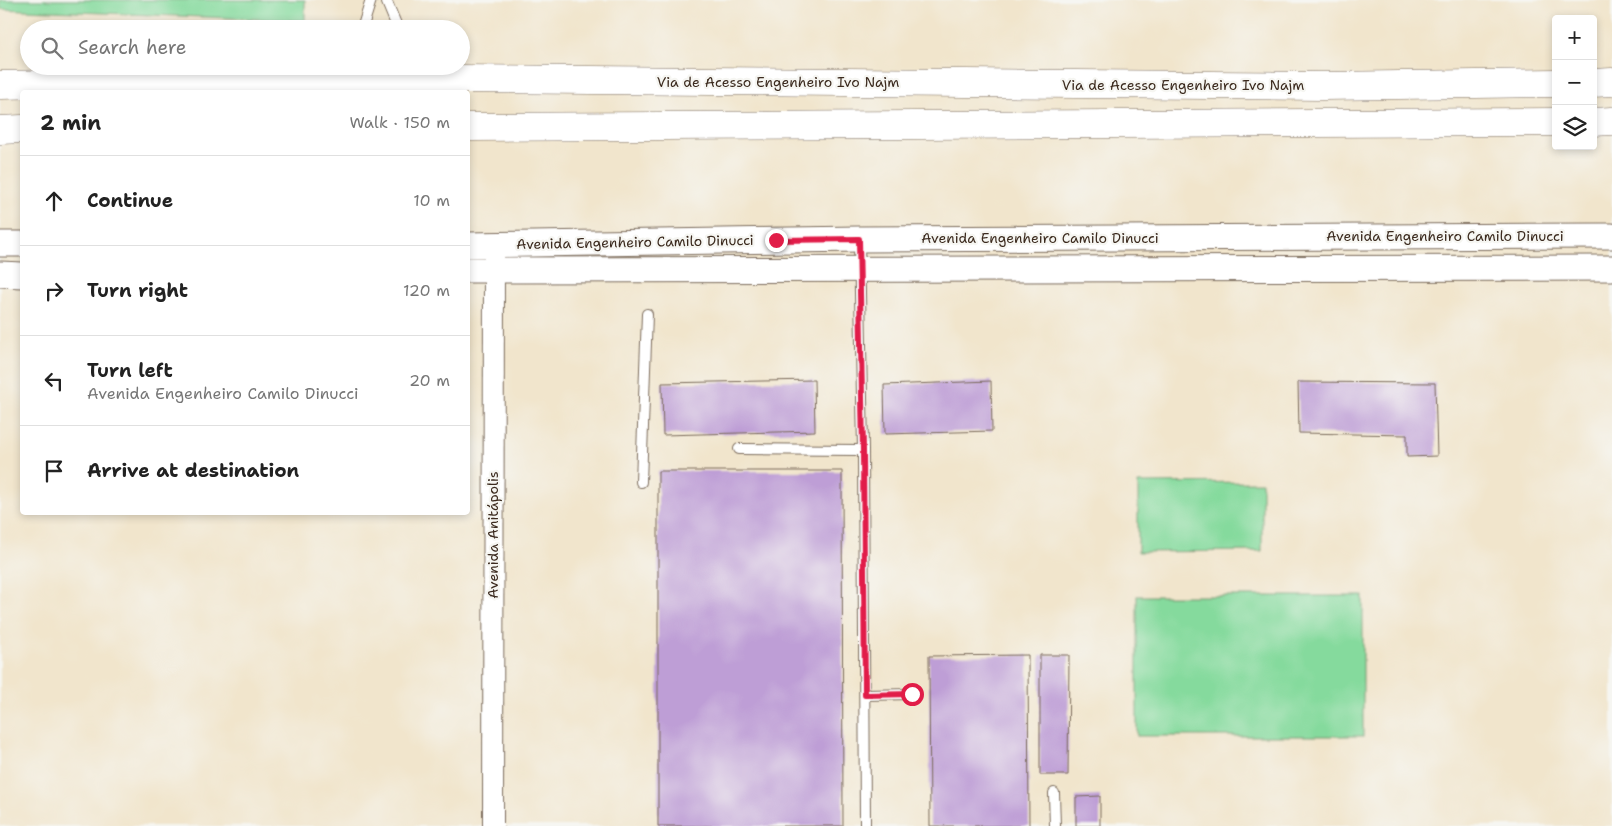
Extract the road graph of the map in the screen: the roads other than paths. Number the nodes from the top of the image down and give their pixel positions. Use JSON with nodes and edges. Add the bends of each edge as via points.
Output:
{"nodes":[{"id":1,"x":371,"y":0,"type":"edge"},
{"id":2,"x":386,"y":0,"type":"edge"},
{"id":3,"x":365,"y":20,"type":"edge"},
{"id":4,"x":394,"y":20,"type":"edge"},
{"id":5,"x":470,"y":74,"type":"edge"},
{"id":6,"x":267,"y":75,"type":"edge"},
{"id":7,"x":1612,"y":82,"type":"edge"},
{"id":8,"x":1552,"y":83,"type":"edge"},
{"id":9,"x":1597,"y":83,"type":"edge"},
{"id":10,"x":0,"y":85,"type":"edge"},
{"id":11,"x":1552,"y":122,"type":"edge"},
{"id":12,"x":1597,"y":122,"type":"edge"},
{"id":13,"x":1612,"y":122,"type":"edge"},
{"id":14,"x":470,"y":127,"type":"edge"},
{"id":15,"x":20,"y":129,"type":"edge"},
{"id":16,"x":0,"y":130,"type":"edge"},
{"id":17,"x":1612,"y":236,"type":"edge"},
{"id":18,"x":859,"y":239,"type":"junction"},
{"id":19,"x":0,"y":244,"type":"edge"},
{"id":20,"x":20,"y":244,"type":"edge"},
{"id":21,"x":470,"y":245,"type":"edge"},
{"id":22,"x":494,"y":245,"type":"junction"},
{"id":23,"x":1612,"y":268,"type":"edge"},
{"id":24,"x":859,"y":269,"type":"junction"},
{"id":25,"x":470,"y":270,"type":"edge"},
{"id":26,"x":494,"y":270,"type":"junction"},
{"id":27,"x":0,"y":274,"type":"edge"},
{"id":28,"x":20,"y":275,"type":"edge"},
{"id":29,"x":647,"y":314,"type":"dead end"},
{"id":30,"x":739,"y":449,"type":"dead end"},
{"id":31,"x":863,"y":450,"type":"junction"},
{"id":32,"x":641,"y":482,"type":"dead end"},
{"id":33,"x":912,"y":694,"type":"dead end"},
{"id":34,"x":865,"y":695,"type":"junction"},
{"id":35,"x":1054,"y":793,"type":"dead end"},
{"id":36,"x":493,"y":826,"type":"edge"},
{"id":37,"x":865,"y":826,"type":"edge"},
{"id":38,"x":1055,"y":826,"type":"edge"}],
"edges":[{"from":1,"to":3,"type":"lane"},
{"from":2,"to":4,"type":"lane"},
{"from":5,"to":8,"type":"main road","name":"Via de Acesso Engenheiro Ivo Najm","via":[[1314,86]]},
{"from":6,"to":10,"type":"main road","name":"Via de Acesso Engenheiro Ivo Najm"},
{"from":7,"to":9,"type":"main road"},
{"from":11,"to":14,"type":"main road"},
{"from":12,"to":13,"type":"main road"},
{"from":15,"to":16,"type":"main road"},
{"from":17,"to":18,"type":"street","name":"Avenida Engenheiro Camilo Dinucci"},
{"from":18,"to":22,"type":"street","name":"Avenida Engenheiro Camilo Dinucci"},
{"from":18,"to":24,"type":"lane"},
{"from":19,"to":20,"type":"street"},
{"from":21,"to":22,"type":"street","name":"Avenida Engenheiro Camilo Dinucci"},
{"from":22,"to":26,"type":"street","name":"Avenida Anitápolis"},
{"from":23,"to":24,"type":"street","name":"Avenida Engenheiro Camilo Dinucci"},
{"from":24,"to":26,"type":"street","name":"Avenida Engenheiro Camilo Dinucci"},
{"from":24,"to":31,"type":"lane"},
{"from":25,"to":26,"type":"street","name":"Avenida Engenheiro Camilo Dinucci"},
{"from":26,"to":36,"type":"street","name":"Avenida Anitápolis"},
{"from":27,"to":28,"type":"street"},
{"from":29,"to":32,"type":"lane"},
{"from":30,"to":31,"type":"lane"},
{"from":31,"to":34,"type":"lane"},
{"from":33,"to":34,"type":"lane"},
{"from":34,"to":37,"type":"lane"},
{"from":35,"to":38,"type":"lane"}]}
